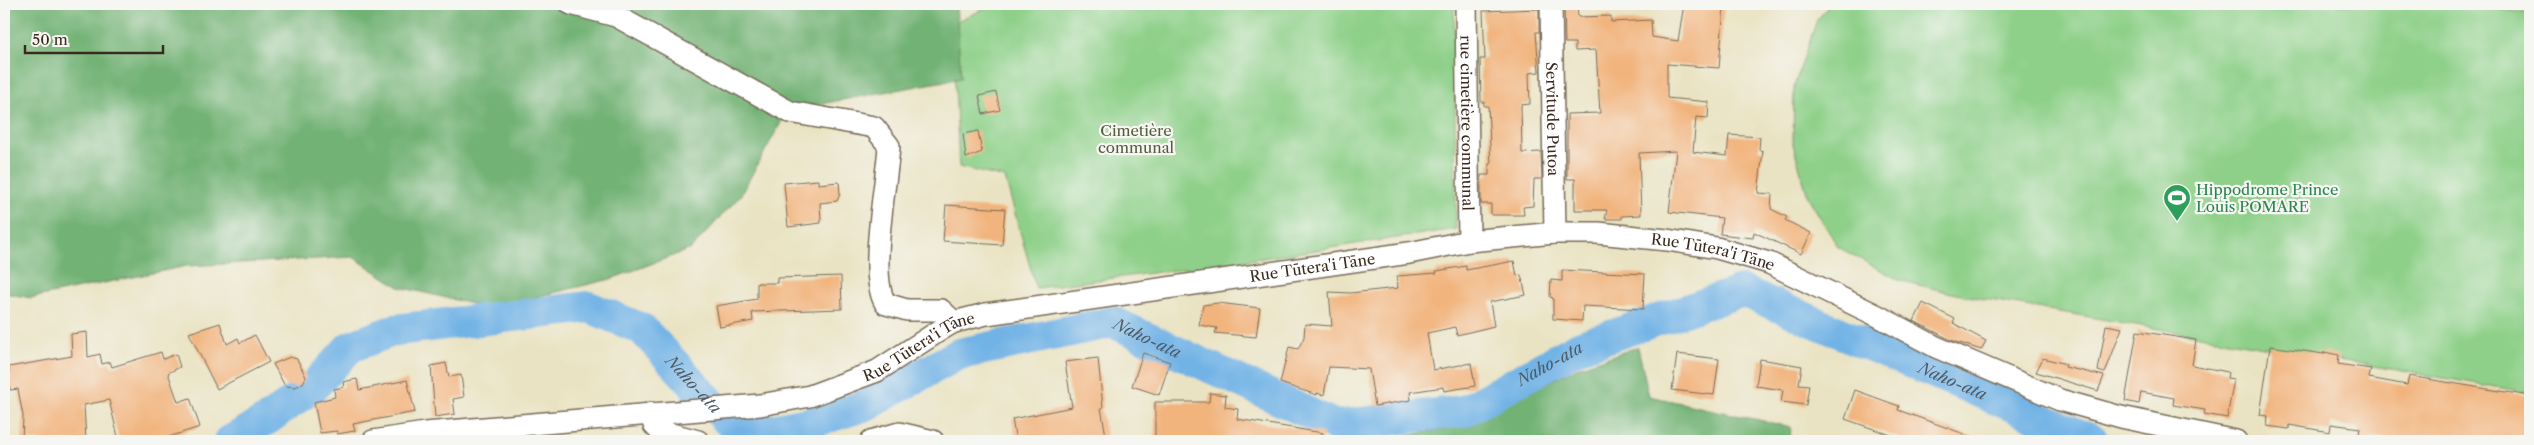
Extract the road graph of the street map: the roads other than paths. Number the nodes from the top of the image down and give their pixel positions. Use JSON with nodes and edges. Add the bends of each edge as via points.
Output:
{"nodes":[{"id":1,"x":571,"y":4,"type":"edge"},
{"id":2,"x":1466,"y":4,"type":"edge"},
{"id":3,"x":1551,"y":4,"type":"edge"},
{"id":4,"x":1555,"y":233,"type":"junction"},
{"id":5,"x":1468,"y":241,"type":"junction"},
{"id":6,"x":954,"y":322,"type":"junction"},
{"id":7,"x":651,"y":413,"type":"junction"},
{"id":8,"x":544,"y":432,"type":"edge"},
{"id":9,"x":424,"y":437,"type":"edge"},
{"id":10,"x":373,"y":441,"type":"edge"},
{"id":11,"x":698,"y":441,"type":"edge"},
{"id":12,"x":871,"y":441,"type":"edge"},
{"id":13,"x":933,"y":441,"type":"edge"},
{"id":14,"x":2236,"y":441,"type":"edge"}],
"edges":[{"from":1,"to":6,"type":"street","via":[[616,16],[790,112],[874,127],[889,146],[876,268],[881,297],[886,304],[907,310],[941,310]]},
{"from":2,"to":5,"type":"street","name":"rue cimetière communal"},
{"from":3,"to":4,"type":"street","name":"Servitude Putoa"},
{"from":4,"to":5,"type":"street","name":"Rue Tūtera'i Tāne"},
{"from":4,"to":14,"type":"street","name":"Rue Tūtera'i Tāne","via":[[1598,234],[1717,248],[1759,261],[1818,286],[1936,347],[2060,400],[2121,417]]},
{"from":5,"to":6,"type":"street","name":"Rue Tūtera'i Tāne","via":[[1409,253],[1041,305]]},
{"from":6,"to":7,"type":"street","name":"Rue Tūtera'i Tāne","via":[[877,371],[810,396],[760,405]]},
{"from":7,"to":8,"type":"street","name":"Rue Tūtera'i Tāne"},
{"from":7,"to":11,"type":"street","via":[[654,425],[660,431]]},
{"from":8,"to":9,"type":"street","name":"Rue Tūtera'i Tāne"},
{"from":9,"to":10,"type":"street","name":"Rue Tūtera'i Tāne"},
{"from":12,"to":13,"type":"street","via":[[899,433]]}]}
